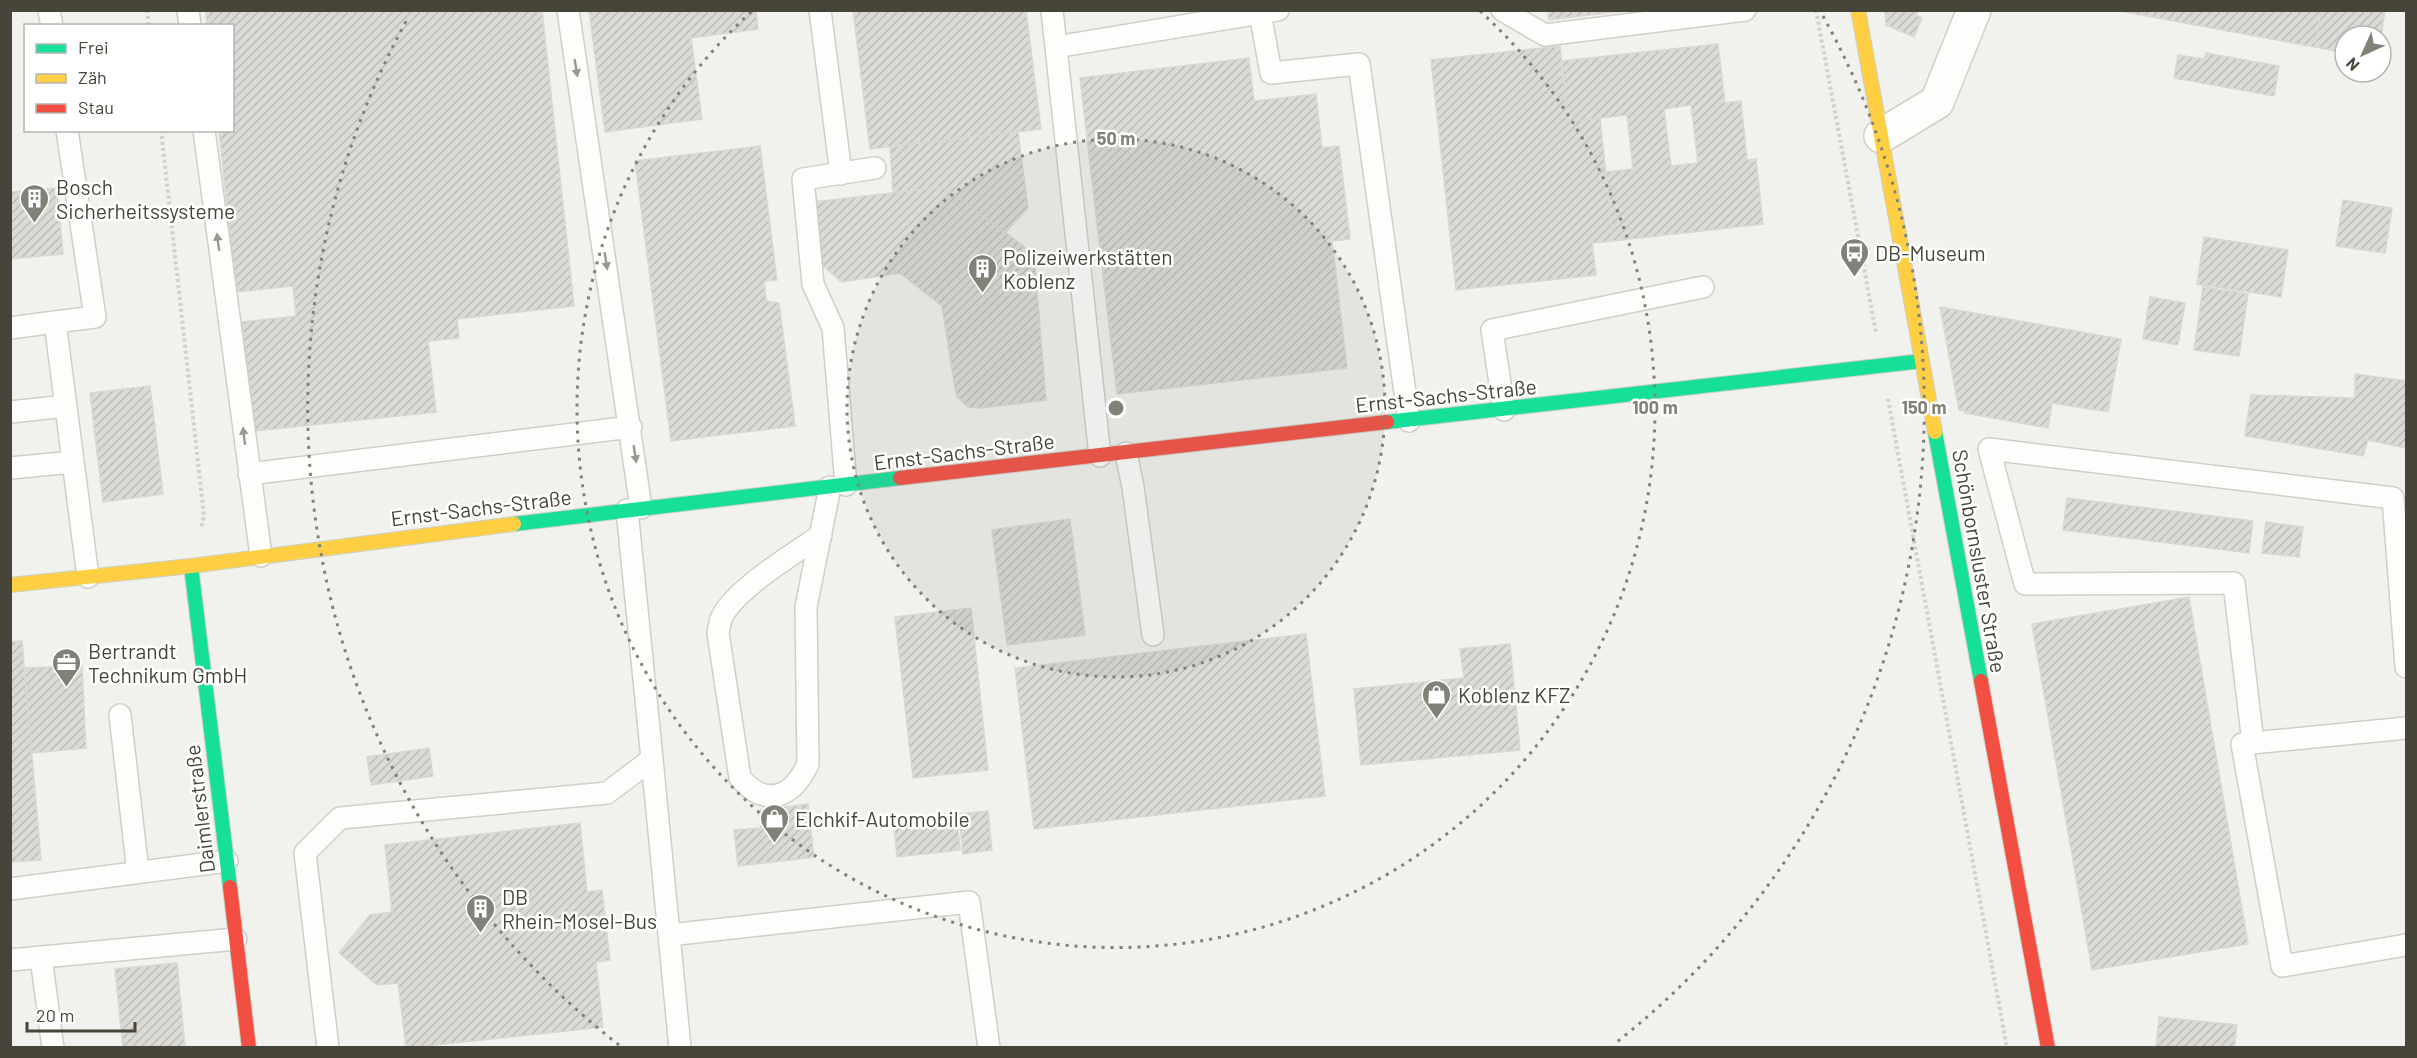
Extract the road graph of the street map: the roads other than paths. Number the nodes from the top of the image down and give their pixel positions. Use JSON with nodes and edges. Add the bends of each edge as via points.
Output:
{"nodes":[{"id":1,"x":568,"y":10,"type":"edge"},
{"id":2,"x":820,"y":10,"type":"edge"},
{"id":3,"x":1052,"y":10,"type":"edge"},
{"id":4,"x":1502,"y":10,"type":"edge"},
{"id":5,"x":1745,"y":10,"type":"edge"},
{"id":6,"x":1857,"y":10,"type":"edge"},
{"id":7,"x":1974,"y":10,"type":"edge"},
{"id":8,"x":1269,"y":12,"type":"edge"},
{"id":9,"x":1056,"y":47,"type":"junction"},
{"id":10,"x":67,"y":132,"type":"edge"},
{"id":11,"x":204,"y":132,"type":"edge"},
{"id":12,"x":1881,"y":136,"type":"junction"},
{"id":13,"x":875,"y":168,"type":"dead end"},
{"id":14,"x":841,"y":174,"type":"junction"},
{"id":15,"x":1703,"y":287,"type":"dead end"},
{"id":16,"x":55,"y":322,"type":"junction"},
{"id":17,"x":10,"y":328,"type":"edge"},
{"id":18,"x":1922,"y":361,"type":"junction"},
{"id":19,"x":66,"y":406,"type":"junction"},
{"id":20,"x":1504,"y":410,"type":"junction"},
{"id":21,"x":10,"y":412,"type":"edge"},
{"id":22,"x":1409,"y":421,"type":"junction"},
{"id":23,"x":631,"y":428,"type":"junction"},
{"id":24,"x":1126,"y":453,"type":"junction"},
{"id":25,"x":1100,"y":456,"type":"junction"},
{"id":26,"x":73,"y":462,"type":"junction"},
{"id":27,"x":10,"y":468,"type":"edge"},
{"id":28,"x":249,"y":474,"type":"junction"},
{"id":29,"x":838,"y":486,"type":"junction"},
{"id":30,"x":634,"y":509,"type":"junction"},
{"id":31,"x":821,"y":535,"type":"junction"},
{"id":32,"x":261,"y":556,"type":"junction"},
{"id":33,"x":191,"y":566,"type":"junction"},
{"id":34,"x":88,"y":577,"type":"junction"},
{"id":35,"x":10,"y":585,"type":"edge"},
{"id":36,"x":1153,"y":635,"type":"dead end"},
{"id":37,"x":2406,"y":667,"type":"edge"},
{"id":38,"x":120,"y":715,"type":"dead end"},
{"id":39,"x":2406,"y":728,"type":"edge"},
{"id":40,"x":2253,"y":743,"type":"junction"},
{"id":41,"x":652,"y":759,"type":"junction"},
{"id":42,"x":227,"y":861,"type":"junction"},
{"id":43,"x":138,"y":872,"type":"junction"},
{"id":44,"x":10,"y":889,"type":"edge"},
{"id":45,"x":669,"y":935,"type":"junction"},
{"id":46,"x":236,"y":939,"type":"junction"},
{"id":47,"x":2406,"y":945,"type":"edge"},
{"id":48,"x":41,"y":957,"type":"junction"},
{"id":49,"x":10,"y":960,"type":"edge"},
{"id":50,"x":53,"y":1047,"type":"edge"},
{"id":51,"x":249,"y":1047,"type":"edge"},
{"id":52,"x":328,"y":1047,"type":"edge"},
{"id":53,"x":680,"y":1047,"type":"edge"},
{"id":54,"x":989,"y":1047,"type":"edge"},
{"id":55,"x":2048,"y":1047,"type":"edge"}],
"edges":[{"from":1,"to":23,"type":"lane","one_way":true},
{"from":2,"to":14,"type":"lane"},
{"from":3,"to":9,"type":"lane"},
{"from":4,"to":5,"type":"lane","via":[[1545,35]]},
{"from":6,"to":12,"type":"street","name":"Schönbornsluster Straße"},
{"from":7,"to":12,"type":"street","via":[[1937,102]]},
{"from":8,"to":9,"type":"lane"},
{"from":8,"to":22,"type":"lane","via":[[1271,73],[1359,64]]},
{"from":9,"to":25,"type":"lane"},
{"from":10,"to":16,"type":"lane","via":[[95,317]]},
{"from":28,"to":11,"type":"lane","one_way":true},
{"from":12,"to":18,"type":"street","name":"Schönbornsluster Straße"},
{"from":13,"to":14,"type":"lane"},
{"from":14,"to":29,"type":"lane","via":[[803,179],[813,284],[833,328]]},
{"from":15,"to":20,"type":"lane","via":[[1492,330]]},
{"from":16,"to":17,"type":"lane"},
{"from":16,"to":19,"type":"lane"},
{"from":18,"to":20,"type":"street","name":"Ernst-Sachs-Straße"},
{"from":18,"to":55,"type":"street","name":"Schönbornsluster Straße"},
{"from":19,"to":21,"type":"lane"},
{"from":19,"to":26,"type":"lane"},
{"from":20,"to":22,"type":"street","name":"Ernst-Sachs-Straße"},
{"from":22,"to":24,"type":"street","name":"Ernst-Sachs-Straße"},
{"from":23,"to":28,"type":"lane"},
{"from":23,"to":30,"type":"lane","one_way":true},
{"from":24,"to":25,"type":"street","name":"Ernst-Sachs-Straße"},
{"from":24,"to":36,"type":"lane"},
{"from":25,"to":29,"type":"street","name":"Ernst-Sachs-Straße"},
{"from":26,"to":27,"type":"lane"},
{"from":26,"to":34,"type":"lane"},
{"from":28,"to":32,"type":"lane"},
{"from":29,"to":30,"type":"street","name":"Ernst-Sachs-Straße"},
{"from":29,"to":31,"type":"lane"},
{"from":30,"to":32,"type":"street","name":"Ernst-Sachs-Straße"},
{"from":30,"to":41,"type":"lane"},
{"from":31,"to":31,"type":"lane","via":[[806,607],[808,764],[802,777],[788,789],[765,797],[740,778],[718,633],[721,618],[733,601],[763,576]]},
{"from":32,"to":33,"type":"street","name":"Ernst-Sachs-Straße"},
{"from":33,"to":34,"type":"street","name":"Ernst-Sachs-Straße"},
{"from":33,"to":42,"type":"street","name":"Daimlerstraße"},
{"from":34,"to":35,"type":"street","name":"Ernst-Sachs-Straße"},
{"from":37,"to":40,"type":"lane","via":[[2393,498],[1989,449],[2025,584],[2234,583]]},
{"from":38,"to":43,"type":"lane"},
{"from":39,"to":40,"type":"lane"},
{"from":40,"to":47,"type":"lane","via":[[2242,744],[2282,966]]},
{"from":41,"to":45,"type":"lane"},
{"from":41,"to":52,"type":"lane","via":[[607,793],[340,818],[305,853]]},
{"from":42,"to":43,"type":"lane"},
{"from":42,"to":46,"type":"street","name":"Daimlerstraße"},
{"from":43,"to":44,"type":"lane"},
{"from":45,"to":53,"type":"lane"},
{"from":45,"to":54,"type":"lane","via":[[969,902]]},
{"from":46,"to":48,"type":"lane"},
{"from":46,"to":51,"type":"street","name":"Daimlerstraße"},
{"from":48,"to":49,"type":"lane"},
{"from":48,"to":50,"type":"lane"}]}
